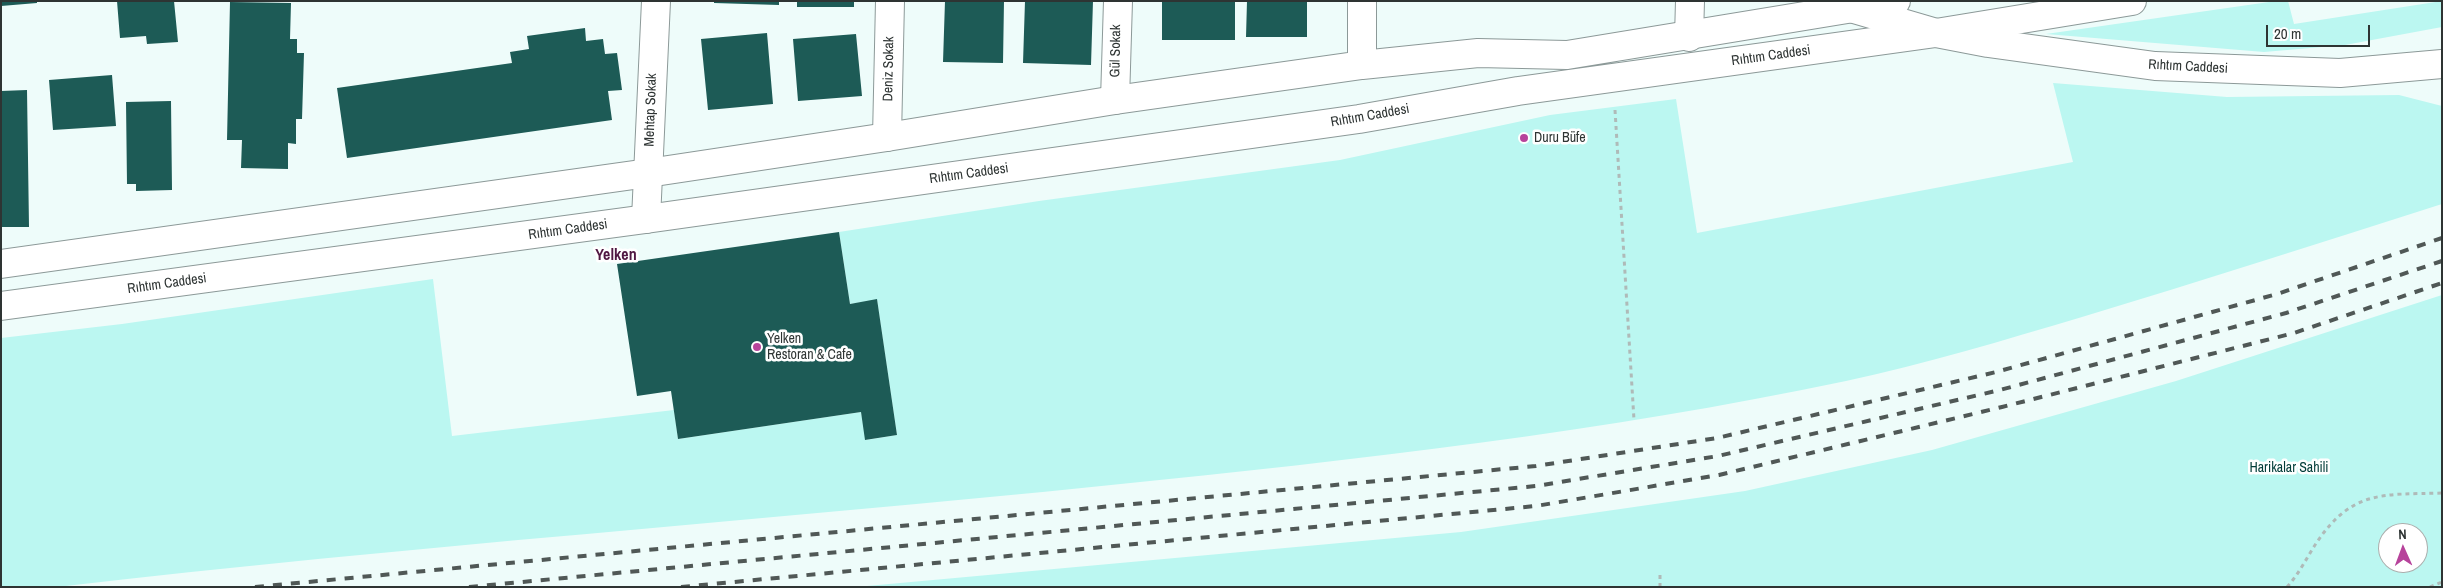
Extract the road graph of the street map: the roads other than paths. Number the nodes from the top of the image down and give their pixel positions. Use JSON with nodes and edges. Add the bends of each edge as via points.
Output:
{"nodes":[{"id":1,"x":656,"y":1,"type":"edge"},
{"id":2,"x":890,"y":1,"type":"edge"},
{"id":3,"x":1118,"y":1,"type":"edge"},
{"id":4,"x":1362,"y":1,"type":"edge"},
{"id":5,"x":1690,"y":1,"type":"edge"},
{"id":6,"x":1896,"y":1,"type":"edge"},
{"id":7,"x":2132,"y":1,"type":"edge"},
{"id":8,"x":1852,"y":8,"type":"junction"},
{"id":9,"x":1936,"y":33,"type":"junction"},
{"id":10,"x":1689,"y":37,"type":"junction"},
{"id":11,"x":2442,"y":64,"type":"edge"},
{"id":12,"x":1362,"y":65,"type":"junction"},
{"id":13,"x":1115,"y":100,"type":"junction"},
{"id":14,"x":887,"y":138,"type":"junction"},
{"id":15,"x":648,"y":173,"type":"junction"},
{"id":16,"x":646,"y":219,"type":"junction"},
{"id":17,"x":1,"y":264,"type":"edge"},
{"id":18,"x":1,"y":306,"type":"edge"}],
"edges":[{"from":1,"to":15,"type":"main road","name":"Mehtap Sokak"},
{"from":2,"to":14,"type":"main road","name":"Deniz Sokak"},
{"from":3,"to":13,"type":"main road","name":"Gül Sokak"},
{"from":4,"to":12,"type":"main road"},
{"from":5,"to":10,"type":"main road"},
{"from":6,"to":8,"type":"main road","name":"Rıhtım Caddesi"},
{"from":7,"to":9,"type":"main road","name":"Rıhtım Caddesi"},
{"from":8,"to":9,"type":"main road","name":"Rıhtım Caddesi"},
{"from":8,"to":10,"type":"main road","name":"Rıhtım Caddesi"},
{"from":9,"to":11,"type":"main road","name":"Rıhtım Caddesi","via":[[2155,66],[2340,73]]},
{"from":9,"to":16,"type":"main road","name":"Rıhtım Caddesi","via":[[1527,89],[1359,119]]},
{"from":10,"to":12,"type":"main road","name":"Rıhtım Caddesi","via":[[1567,55],[1478,53]]},
{"from":12,"to":13,"type":"main road","name":"Rıhtım Caddesi"},
{"from":13,"to":14,"type":"main road","name":"Rıhtım Caddesi"},
{"from":14,"to":15,"type":"main road","name":"Rıhtım Caddesi"},
{"from":15,"to":16,"type":"main road","name":"Mehtap Sokak"},
{"from":15,"to":17,"type":"main road","name":"Rıhtım Caddesi"},
{"from":16,"to":18,"type":"main road","name":"Rıhtım Caddesi"}]}
